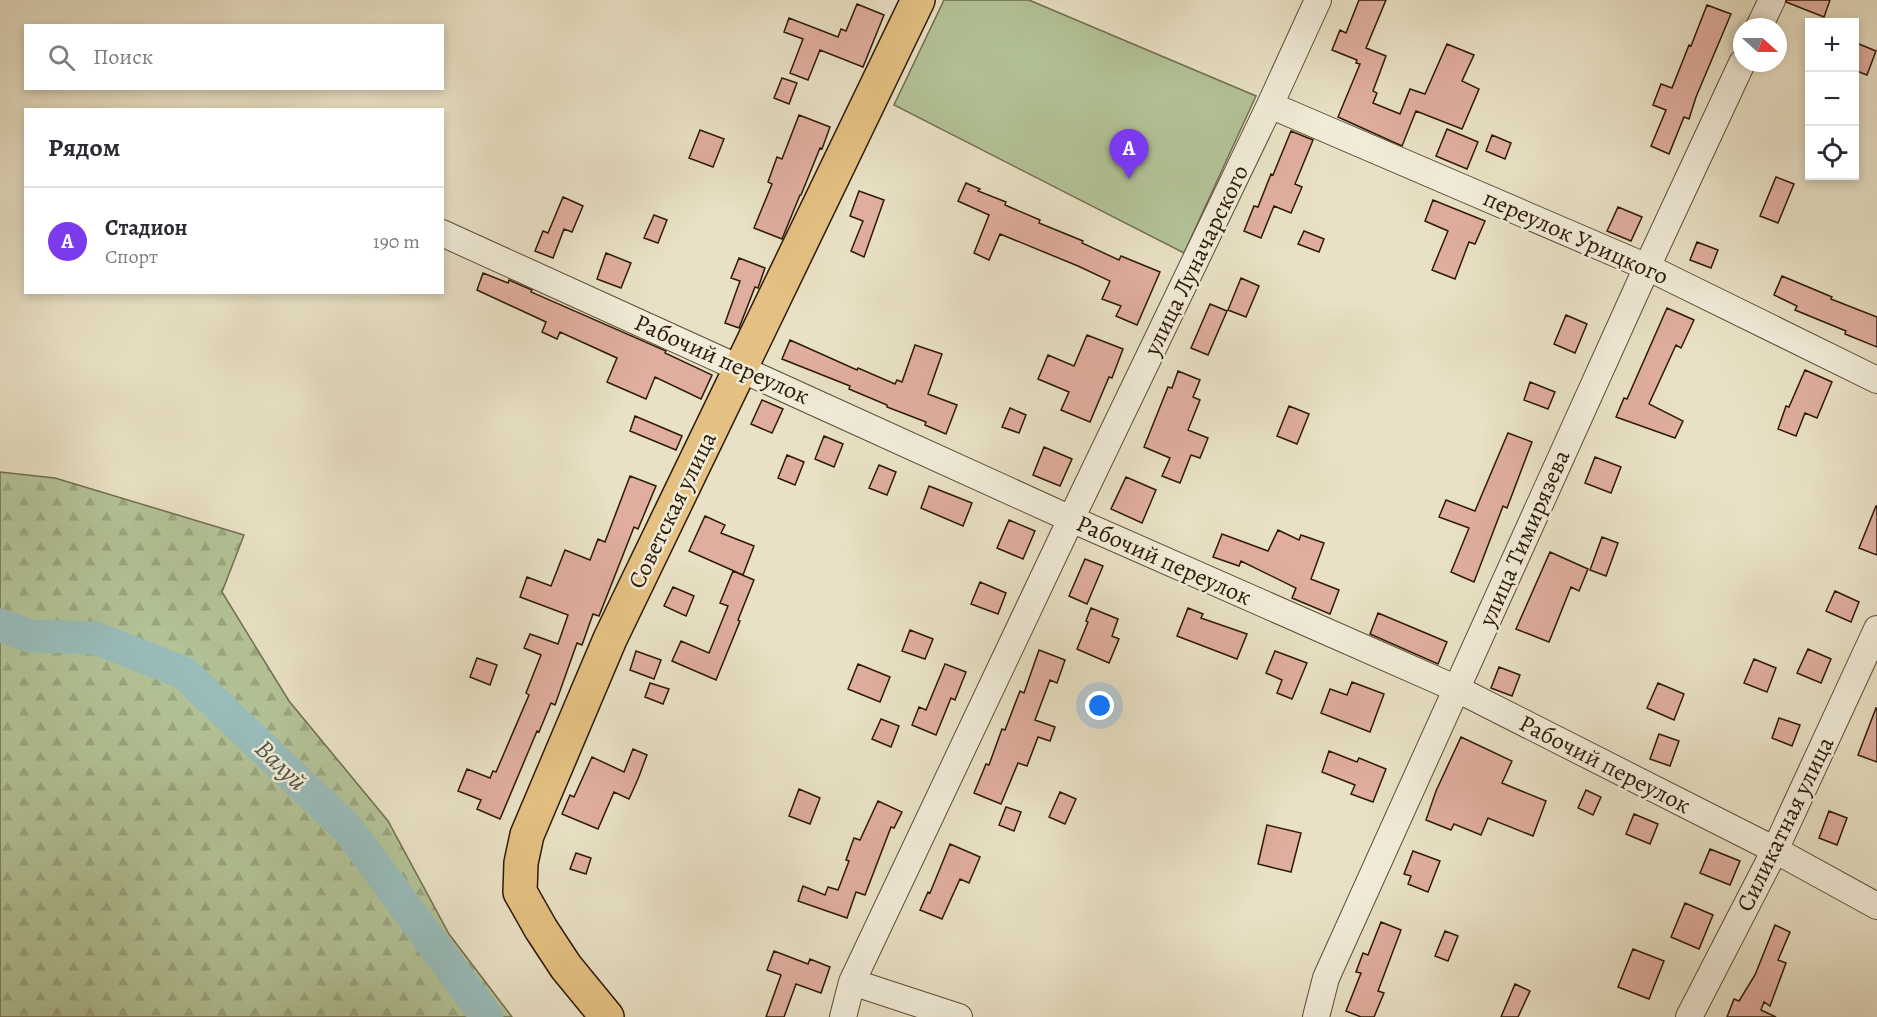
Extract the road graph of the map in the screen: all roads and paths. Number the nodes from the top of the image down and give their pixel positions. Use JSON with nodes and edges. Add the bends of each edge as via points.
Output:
{"nodes":[{"id":1,"x":918,"y":0,"type":"edge"},
{"id":2,"x":1318,"y":0,"type":"edge"},
{"id":3,"x":1772,"y":0,"type":"edge"},
{"id":4,"x":1763,"y":18,"type":"edge"},
{"id":5,"x":1738,"y":72,"type":"edge"},
{"id":6,"x":1270,"y":105,"type":"junction"},
{"id":7,"x":444,"y":234,"type":"edge"},
{"id":8,"x":1647,"y":267,"type":"junction"},
{"id":9,"x":740,"y":367,"type":"junction"},
{"id":10,"x":1877,"y":380,"type":"edge"},
{"id":11,"x":1071,"y":519,"type":"junction"},
{"id":12,"x":1877,"y":629,"type":"edge"},
{"id":13,"x":1456,"y":689,"type":"junction"},
{"id":14,"x":1775,"y":850,"type":"junction"},
{"id":15,"x":1877,"y":906,"type":"edge"},
{"id":16,"x":852,"y":982,"type":"junction"},
{"id":17,"x":607,"y":1017,"type":"edge"},
{"id":18,"x":843,"y":1017,"type":"edge"},
{"id":19,"x":959,"y":1017,"type":"edge"},
{"id":20,"x":1316,"y":1017,"type":"edge"},
{"id":21,"x":1689,"y":1017,"type":"edge"}],
"edges":[{"from":1,"to":9,"type":"main road","name":"Советская улица"},
{"from":2,"to":6,"type":"street","name":"улица Луначарского"},
{"from":3,"to":4,"type":"street"},
{"from":5,"to":8,"type":"street","name":"улица Тимирязева"},
{"from":6,"to":8,"type":"street","name":"переулок Урицкого"},
{"from":6,"to":11,"type":"street","name":"улица Луначарского"},
{"from":7,"to":9,"type":"street","name":"Рабочий переулок"},
{"from":8,"to":10,"type":"street","name":"переулок Урицкого"},
{"from":8,"to":13,"type":"street","name":"улица Тимирязева"},
{"from":9,"to":11,"type":"street","name":"Рабочий переулок"},
{"from":9,"to":17,"type":"main road","name":"Советская улица","via":[[610,639],[527,835],[521,863],[520,892],[566,967]]},
{"from":11,"to":13,"type":"street","name":"Рабочий переулок"},
{"from":11,"to":16,"type":"street","name":"улица Луначарского"},
{"from":12,"to":14,"type":"street","name":"Силикатная улица"},
{"from":13,"to":14,"type":"street","name":"Рабочий переулок"},
{"from":13,"to":20,"type":"street","name":"улица Тимирязева","via":[[1326,978]]},
{"from":14,"to":15,"type":"street","name":"Рабочий переулок"},
{"from":14,"to":21,"type":"street","name":"Силикатная улица"},
{"from":16,"to":18,"type":"street","name":"улица Луначарского"},
{"from":16,"to":19,"type":"street"}]}
